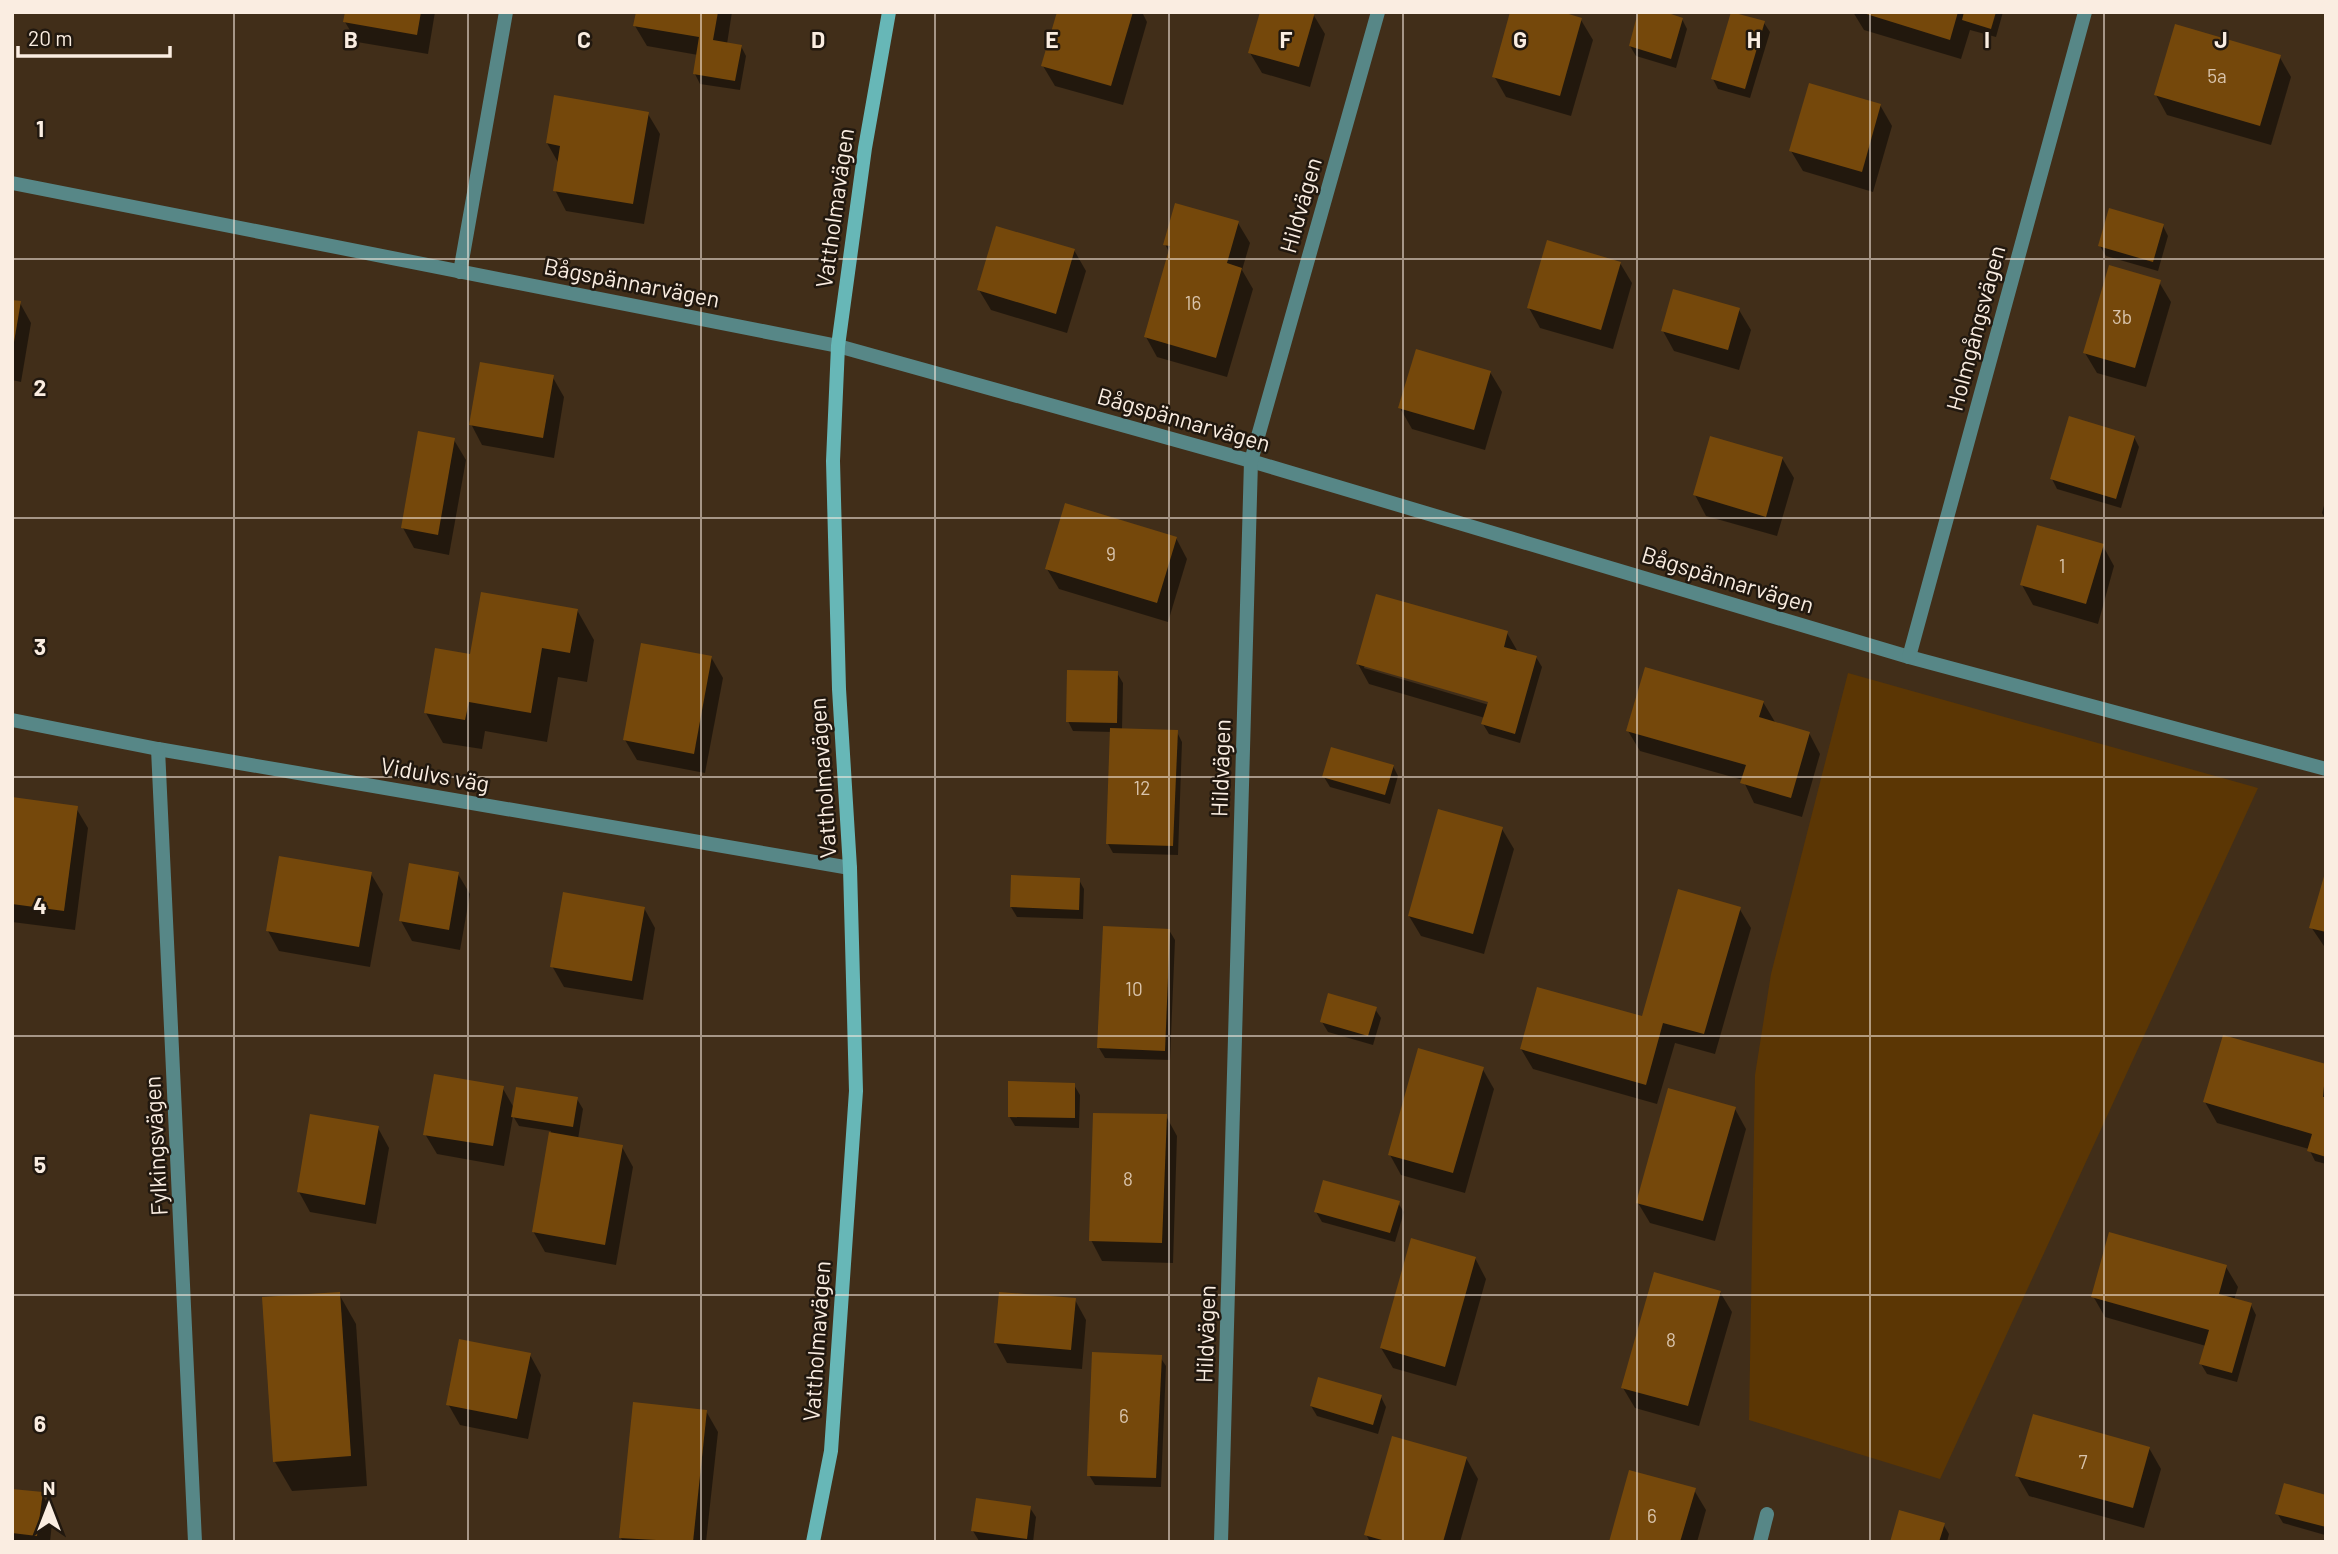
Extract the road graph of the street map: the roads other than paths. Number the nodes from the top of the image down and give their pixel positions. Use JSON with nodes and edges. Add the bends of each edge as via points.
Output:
{"nodes":[{"id":1,"x":506,"y":12,"type":"edge"},
{"id":2,"x":889,"y":12,"type":"edge"},
{"id":3,"x":1378,"y":12,"type":"edge"},
{"id":4,"x":2085,"y":12,"type":"edge"},
{"id":5,"x":12,"y":183,"type":"edge"},
{"id":6,"x":460,"y":272,"type":"junction"},
{"id":7,"x":838,"y":346,"type":"junction"},
{"id":8,"x":1251,"y":461,"type":"junction"},
{"id":9,"x":1909,"y":657,"type":"junction"},
{"id":10,"x":12,"y":719,"type":"edge"},
{"id":11,"x":158,"y":749,"type":"junction"},
{"id":12,"x":2326,"y":769,"type":"edge"},
{"id":13,"x":850,"y":868,"type":"junction"},
{"id":14,"x":1767,"y":1514,"type":"dead end"},
{"id":15,"x":195,"y":1542,"type":"edge"},
{"id":16,"x":813,"y":1542,"type":"edge"},
{"id":17,"x":1221,"y":1542,"type":"edge"},
{"id":18,"x":1760,"y":1542,"type":"edge"}],
"edges":[{"from":1,"to":6,"type":"street"},
{"from":2,"to":7,"type":"main road","name":"Vattholmavägen","via":[[864,148]]},
{"from":3,"to":8,"type":"street","name":"Hildvägen"},
{"from":4,"to":9,"type":"street","name":"Holmgångsvägen"},
{"from":5,"to":6,"type":"street","name":"Bågspännarvägen"},
{"from":6,"to":7,"type":"street","name":"Bågspännarvägen"},
{"from":7,"to":8,"type":"street","name":"Bågspännarvägen"},
{"from":7,"to":13,"type":"main road","name":"Vattholmavägen","via":[[834,501]]},
{"from":8,"to":9,"type":"street","name":"Bågspännarvägen"},
{"from":8,"to":17,"type":"street","name":"Hildvägen"},
{"from":9,"to":12,"type":"street","name":"Bågspännarvägen"},
{"from":10,"to":11,"type":"street","name":"Vidulvs väg"},
{"from":11,"to":13,"type":"street","name":"Vidulvs väg"},
{"from":11,"to":15,"type":"street","name":"Fylkingsvägen"},
{"from":13,"to":16,"type":"main road","name":"Vattholmavägen","via":[[856,1091],[831,1451]]},
{"from":14,"to":18,"type":"street"}]}
